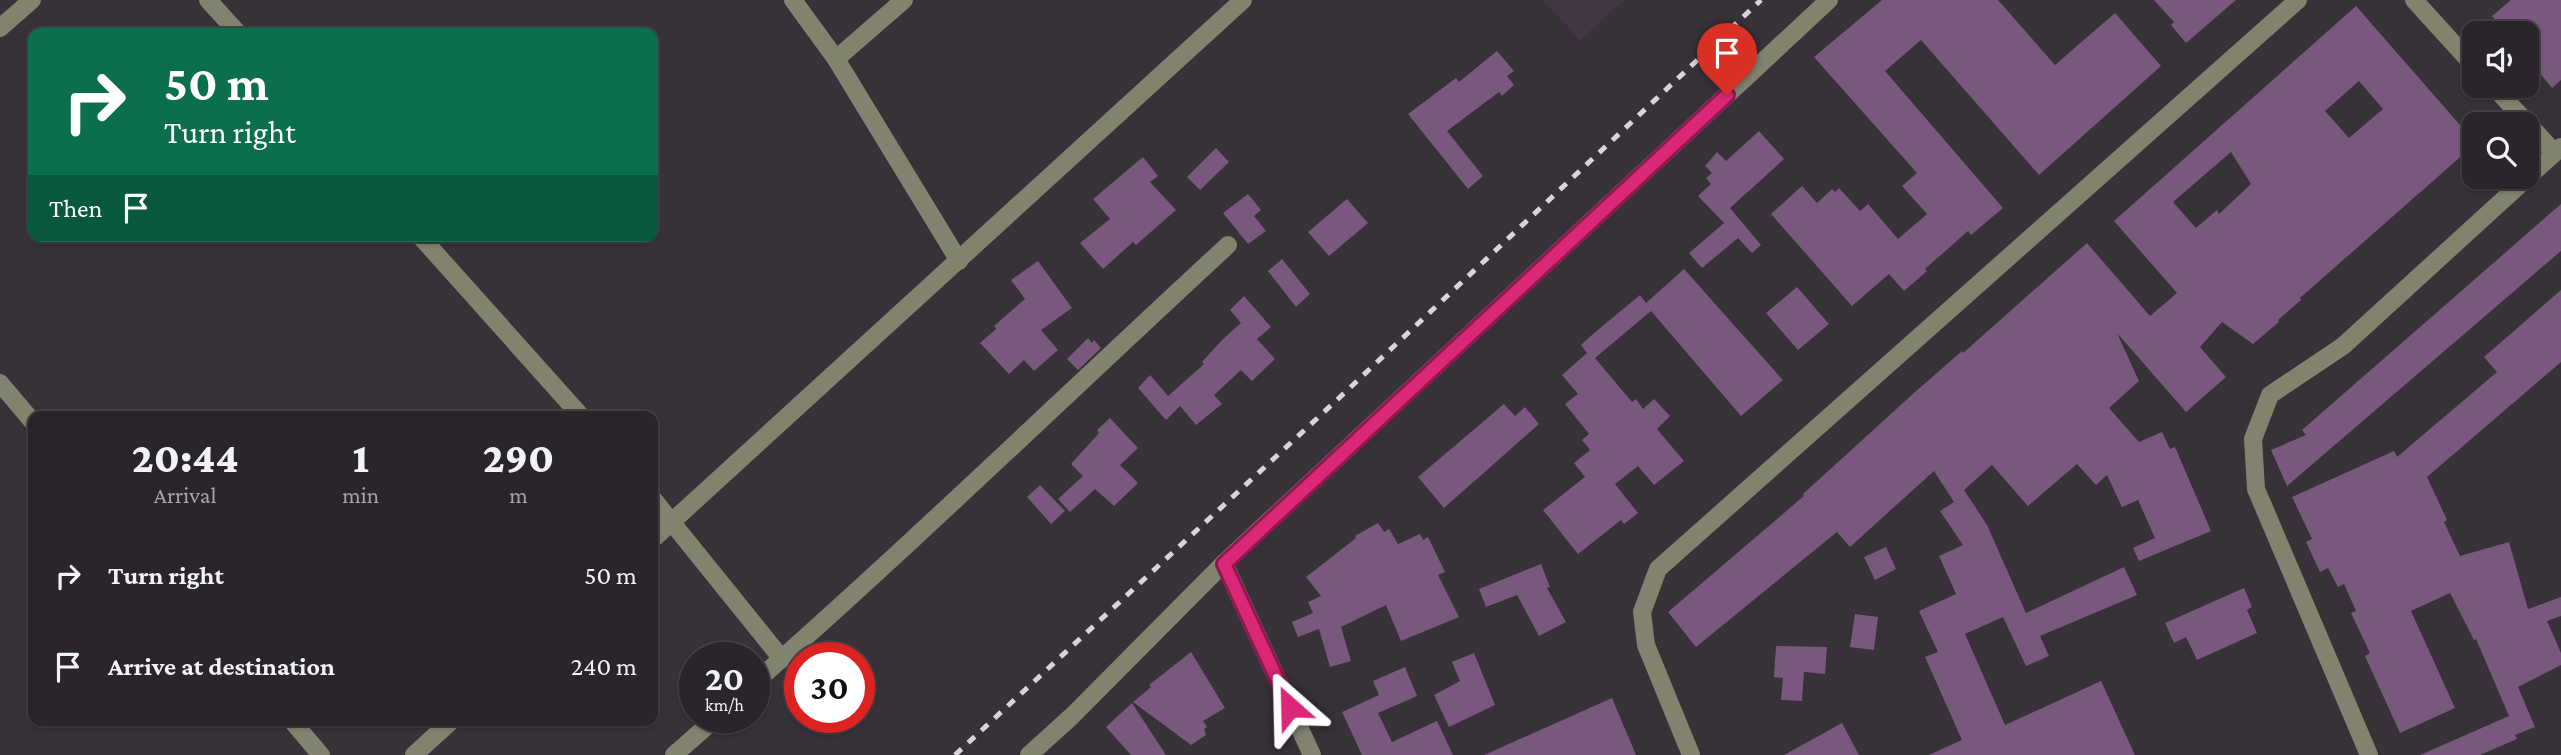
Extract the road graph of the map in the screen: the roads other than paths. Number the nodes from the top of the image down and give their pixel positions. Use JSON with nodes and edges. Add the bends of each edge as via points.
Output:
{"nodes":[{"id":1,"x":32,"y":0,"type":"edge"},
{"id":2,"x":208,"y":0,"type":"edge"},
{"id":3,"x":793,"y":0,"type":"edge"},
{"id":4,"x":904,"y":0,"type":"edge"},
{"id":5,"x":1243,"y":0,"type":"edge"},
{"id":6,"x":1829,"y":0,"type":"edge"},
{"id":7,"x":2298,"y":0,"type":"edge"},
{"id":8,"x":2414,"y":0,"type":"edge"},
{"id":9,"x":233,"y":28,"type":"edge"},
{"id":10,"x":0,"y":29,"type":"edge"},
{"id":11,"x":2462,"y":53,"type":"edge"},
{"id":12,"x":836,"y":60,"type":"junction"},
{"id":13,"x":2505,"y":98,"type":"edge"},
{"id":14,"x":2558,"y":150,"type":"edge"},
{"id":15,"x":425,"y":242,"type":"edge"},
{"id":16,"x":1228,"y":245,"type":"dead end"},
{"id":17,"x":959,"y":261,"type":"junction"},
{"id":18,"x":0,"y":383,"type":"edge"},
{"id":19,"x":578,"y":411,"type":"edge"},
{"id":20,"x":28,"y":416,"type":"edge"},
{"id":21,"x":658,"y":505,"type":"edge"},
{"id":22,"x":672,"y":522,"type":"junction"},
{"id":23,"x":658,"y":535,"type":"edge"},
{"id":24,"x":1224,"y":564,"type":"junction"},
{"id":25,"x":782,"y":659,"type":"junction"},
{"id":26,"x":770,"y":669,"type":"edge"},
{"id":27,"x":296,"y":726,"type":"edge"},
{"id":28,"x":446,"y":726,"type":"edge"},
{"id":29,"x":699,"y":733,"type":"edge"},
{"id":30,"x":321,"y":755,"type":"edge"},
{"id":31,"x":414,"y":755,"type":"edge"},
{"id":32,"x":674,"y":755,"type":"edge"},
{"id":33,"x":1029,"y":755,"type":"edge"},
{"id":34,"x":1312,"y":755,"type":"edge"},
{"id":35,"x":1691,"y":755,"type":"edge"},
{"id":36,"x":2369,"y":755,"type":"edge"}],
"edges":[{"from":1,"to":10,"type":"street"},
{"from":2,"to":9,"type":"street"},
{"from":3,"to":12,"type":"street"},
{"from":4,"to":12,"type":"street"},
{"from":5,"to":17,"type":"street"},
{"from":6,"to":24,"type":"street"},
{"from":7,"to":35,"type":"street","via":[[1658,569],[1642,612],[1646,645]]},
{"from":8,"to":11,"type":"street"},
{"from":12,"to":17,"type":"street"},
{"from":13,"to":14,"type":"street"},
{"from":14,"to":36,"type":"street","via":[[2343,345],[2270,395],[2253,439],[2256,489]]},
{"from":15,"to":19,"type":"street"},
{"from":16,"to":25,"type":"street"},
{"from":17,"to":22,"type":"street"},
{"from":18,"to":20,"type":"street"},
{"from":21,"to":22,"type":"street"},
{"from":22,"to":23,"type":"street"},
{"from":22,"to":25,"type":"street"},
{"from":24,"to":33,"type":"street"},
{"from":24,"to":34,"type":"street"},
{"from":25,"to":26,"type":"street"},
{"from":27,"to":30,"type":"street"},
{"from":28,"to":31,"type":"street"},
{"from":29,"to":32,"type":"street"}]}
